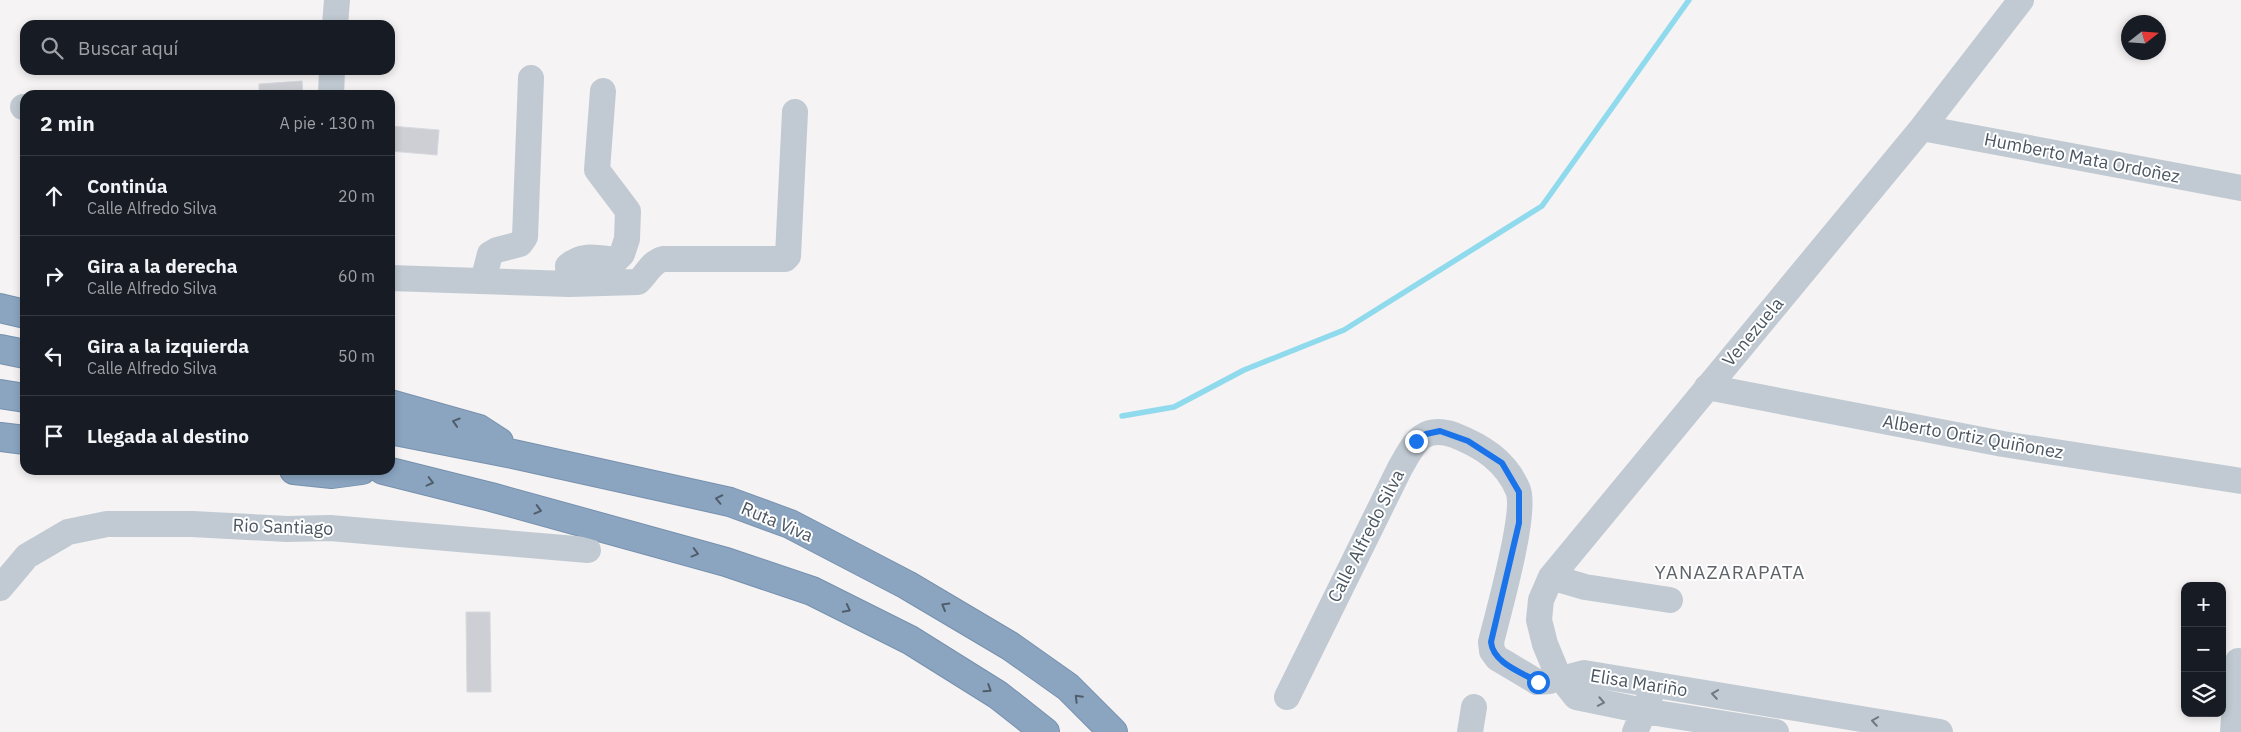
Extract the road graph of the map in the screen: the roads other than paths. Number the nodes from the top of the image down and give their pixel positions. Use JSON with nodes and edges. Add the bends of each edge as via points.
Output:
{"nodes":[{"id":1,"x":337,"y":0,"type":"edge"},
{"id":2,"x":2021,"y":0,"type":"edge"},
{"id":3,"x":335,"y":20,"type":"edge"},
{"id":4,"x":332,"y":75,"type":"edge"},
{"id":5,"x":531,"y":78,"type":"dead end"},
{"id":6,"x":331,"y":90,"type":"edge"},
{"id":7,"x":603,"y":91,"type":"dead end"},
{"id":8,"x":795,"y":112,"type":"dead end"},
{"id":9,"x":1922,"y":128,"type":"junction"},
{"id":10,"x":2241,"y":188,"type":"edge"},
{"id":11,"x":395,"y":278,"type":"edge"},
{"id":12,"x":483,"y":281,"type":"junction"},
{"id":13,"x":569,"y":284,"type":"junction"},
{"id":14,"x":0,"y":308,"type":"edge"},
{"id":15,"x":20,"y":313,"type":"edge"},
{"id":16,"x":0,"y":349,"type":"edge"},
{"id":17,"x":20,"y":353,"type":"edge"},
{"id":18,"x":1707,"y":387,"type":"junction"},
{"id":19,"x":0,"y":394,"type":"edge"},
{"id":20,"x":20,"y":397,"type":"edge"},
{"id":21,"x":395,"y":405,"type":"edge"},
{"id":22,"x":395,"y":431,"type":"edge"},
{"id":23,"x":0,"y":437,"type":"edge"},
{"id":24,"x":20,"y":439,"type":"edge"},
{"id":25,"x":513,"y":454,"type":"junction"},
{"id":26,"x":395,"y":473,"type":"edge"},
{"id":27,"x":2241,"y":481,"type":"edge"},
{"id":28,"x":588,"y":550,"type":"dead end"},
{"id":29,"x":1551,"y":577,"type":"junction"},
{"id":30,"x":0,"y":588,"type":"edge"},
{"id":31,"x":1670,"y":600,"type":"dead end"},
{"id":32,"x":2238,"y":661,"type":"dead end"},
{"id":33,"x":1559,"y":676,"type":"junction"},
{"id":34,"x":1655,"y":684,"type":"junction"},
{"id":35,"x":1287,"y":697,"type":"dead end"},
{"id":36,"x":1640,"y":721,"type":"edge"},
{"id":37,"x":1045,"y":732,"type":"edge"},
{"id":38,"x":1113,"y":732,"type":"edge"},
{"id":39,"x":1776,"y":732,"type":"edge"},
{"id":40,"x":1940,"y":732,"type":"edge"},
{"id":41,"x":2233,"y":732,"type":"edge"}],
"edges":[{"from":1,"to":3,"type":"street"},
{"from":2,"to":9,"type":"street","name":"Venezuela"},
{"from":4,"to":6,"type":"street"},
{"from":5,"to":12,"type":"street","via":[[525,237],[520,244],[490,254]]},
{"from":7,"to":13,"type":"street","via":[[597,170],[628,210],[627,239],[622,254],[616,260],[581,257],[574,260],[568,266]]},
{"from":8,"to":13,"type":"street","via":[[788,256],[780,260],[662,259],[653,264],[638,282]]},
{"from":9,"to":10,"type":"street","name":"Humberto Mata Ordoñez"},
{"from":9,"to":18,"type":"street","name":"Venezuela"},
{"from":11,"to":12,"type":"street"},
{"from":12,"to":13,"type":"street"},
{"from":14,"to":15,"type":"highway"},
{"from":16,"to":17,"type":"highway"},
{"from":18,"to":27,"type":"street","name":"Alberto Ortiz Quiñonez","via":[[2003,444]]},
{"from":18,"to":29,"type":"street","name":"Venezuela"},
{"from":19,"to":20,"type":"highway"},
{"from":25,"to":21,"type":"highway","one_way":true,"via":[[479,429]]},
{"from":22,"to":25,"type":"highway","name":"Ruta Viva"},
{"from":23,"to":24,"type":"highway"},
{"from":38,"to":25,"type":"highway","name":"Ruta Viva","one_way":true,"via":[[1068,687],[1010,646],[907,584],[790,524],[730,502]]},
{"from":26,"to":37,"type":"highway","one_way":true,"via":[[726,562],[812,591],[910,640],[998,695]]},
{"from":28,"to":30,"type":"street","name":"Rio Santiago","via":[[330,528],[107,524],[68,532],[28,556]]},
{"from":29,"to":31,"type":"street","via":[[1585,587]]},
{"from":29,"to":33,"type":"street","name":"Venezuela","via":[[1541,600],[1539,620]]},
{"from":32,"to":41,"type":"street"},
{"from":33,"to":34,"type":"street","name":"Elisa Mariño","via":[[1584,673]]},
{"from":33,"to":35,"type":"street","name":"Calle Alfredo Silva","via":[[1538,682],[1497,658],[1492,651],[1491,642],[1519,523],[1519,492],[1502,463],[1468,441],[1440,431],[1426,434],[1416,441],[1400,468]]},
{"from":33,"to":36,"type":"street","name":"Elisa Mariño","one_way":true,"via":[[1576,697]]},
{"from":34,"to":36,"type":"street"},
{"from":40,"to":34,"type":"street","name":"Elisa Mariño","one_way":true},
{"from":36,"to":39,"type":"street","name":"Elisa Mariño"}]}
